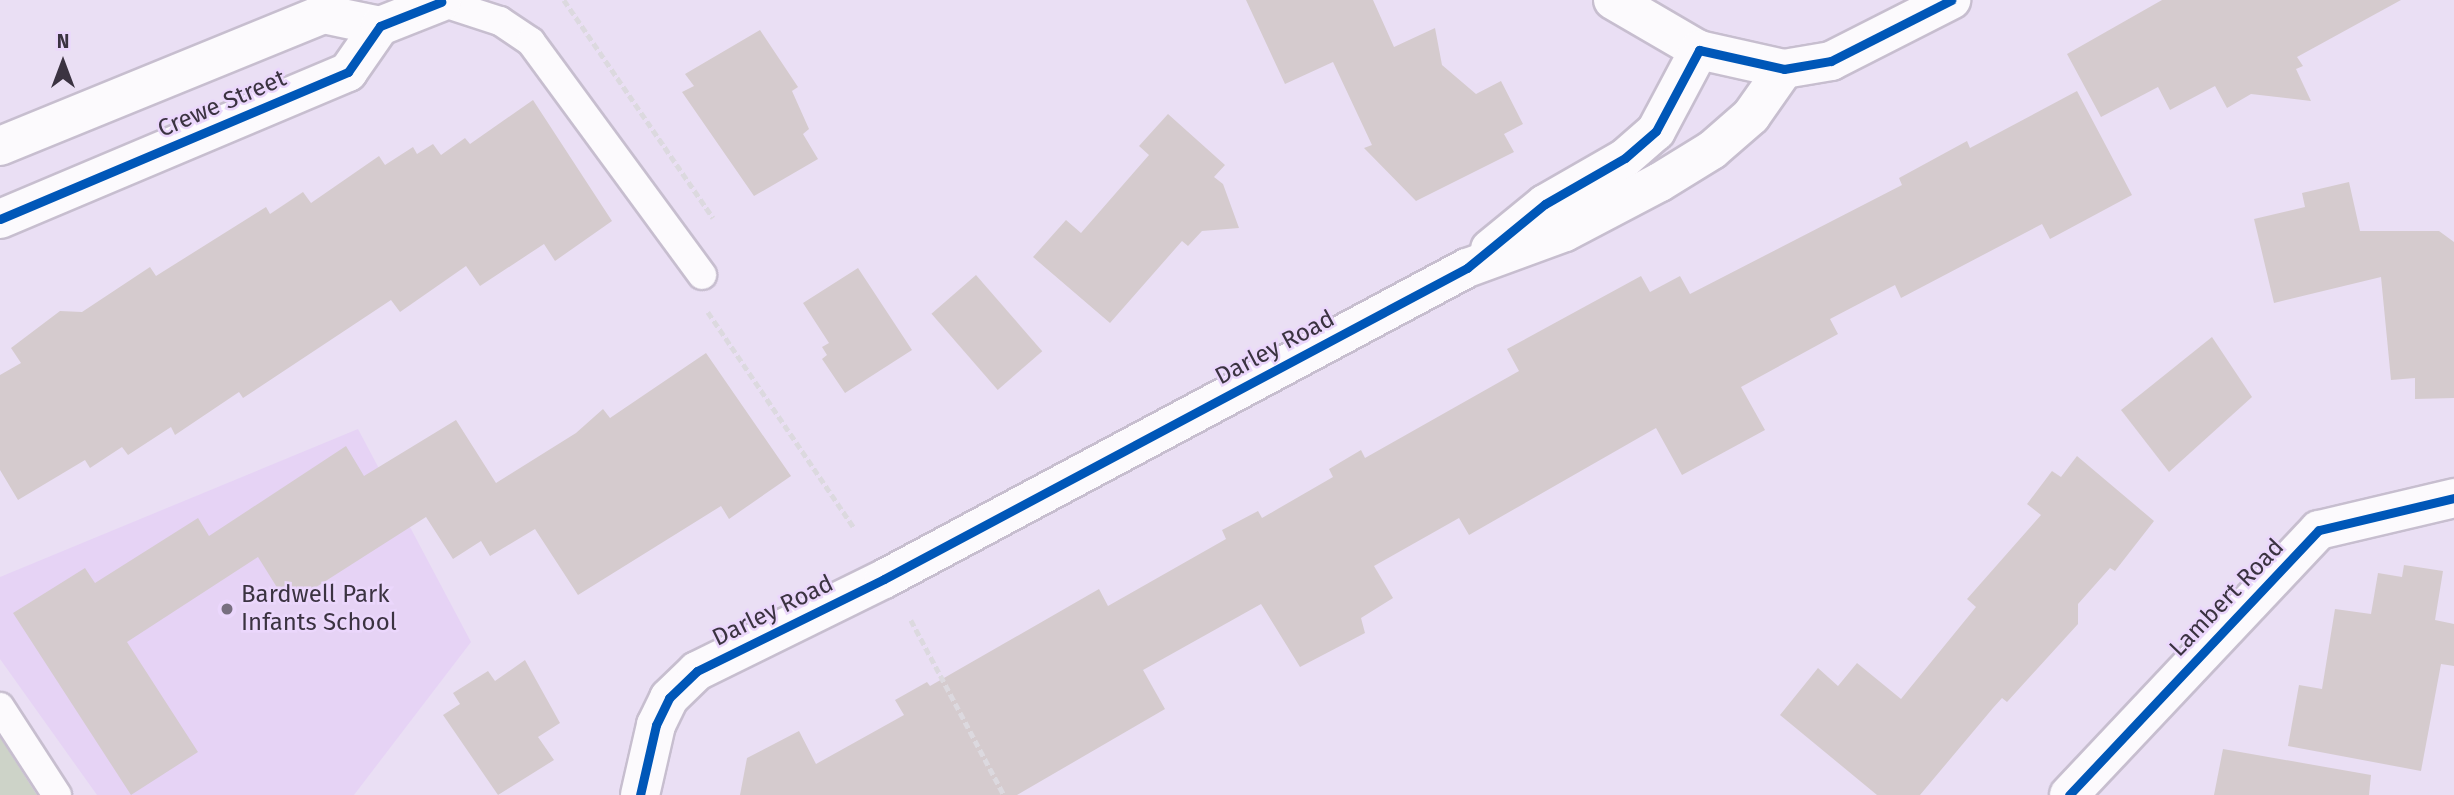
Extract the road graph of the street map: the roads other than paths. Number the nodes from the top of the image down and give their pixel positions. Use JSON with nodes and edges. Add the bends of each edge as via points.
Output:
{"nodes":[{"id":1,"x":1614,"y":0,"type":"edge"},
{"id":2,"x":1951,"y":0,"type":"edge"},
{"id":3,"x":441,"y":2,"type":"joint"},
{"id":4,"x":380,"y":26,"type":"junction"},
{"id":5,"x":1699,"y":51,"type":"junction"},
{"id":6,"x":1783,"y":69,"type":"junction"},
{"id":7,"x":0,"y":146,"type":"edge"},
{"id":8,"x":0,"y":219,"type":"edge"},
{"id":9,"x":1466,"y":268,"type":"junction"},
{"id":10,"x":702,"y":275,"type":"dead end"},
{"id":11,"x":2454,"y":498,"type":"edge"},
{"id":12,"x":0,"y":708,"type":"edge"},
{"id":13,"x":57,"y":795,"type":"edge"},
{"id":14,"x":640,"y":795,"type":"edge"},
{"id":15,"x":2069,"y":795,"type":"edge"}],
"edges":[{"from":1,"to":5,"type":"street"},
{"from":2,"to":6,"type":"street","via":[[1830,61]]},
{"from":3,"to":4,"type":"street"},
{"from":3,"to":10,"type":"lane","via":[[500,22],[531,42]]},
{"from":4,"to":7,"type":"street","name":"Crewe Street","via":[[323,14]]},
{"from":4,"to":8,"type":"street","name":"Crewe Street","via":[[348,72]]},
{"from":5,"to":6,"type":"street"},
{"from":5,"to":9,"type":"street","name":"Darley Road","via":[[1656,131],[1625,158],[1545,204]]},
{"from":6,"to":9,"type":"street","name":"Darley Road","via":[[1751,116],[1681,169],[1565,232]]},
{"from":9,"to":14,"type":"street","name":"Darley Road","via":[[884,579],[697,671],[669,698],[656,725]]},
{"from":11,"to":15,"type":"street","name":"Lambert Road","via":[[2319,530]]},
{"from":12,"to":13,"type":"lane"}]}
